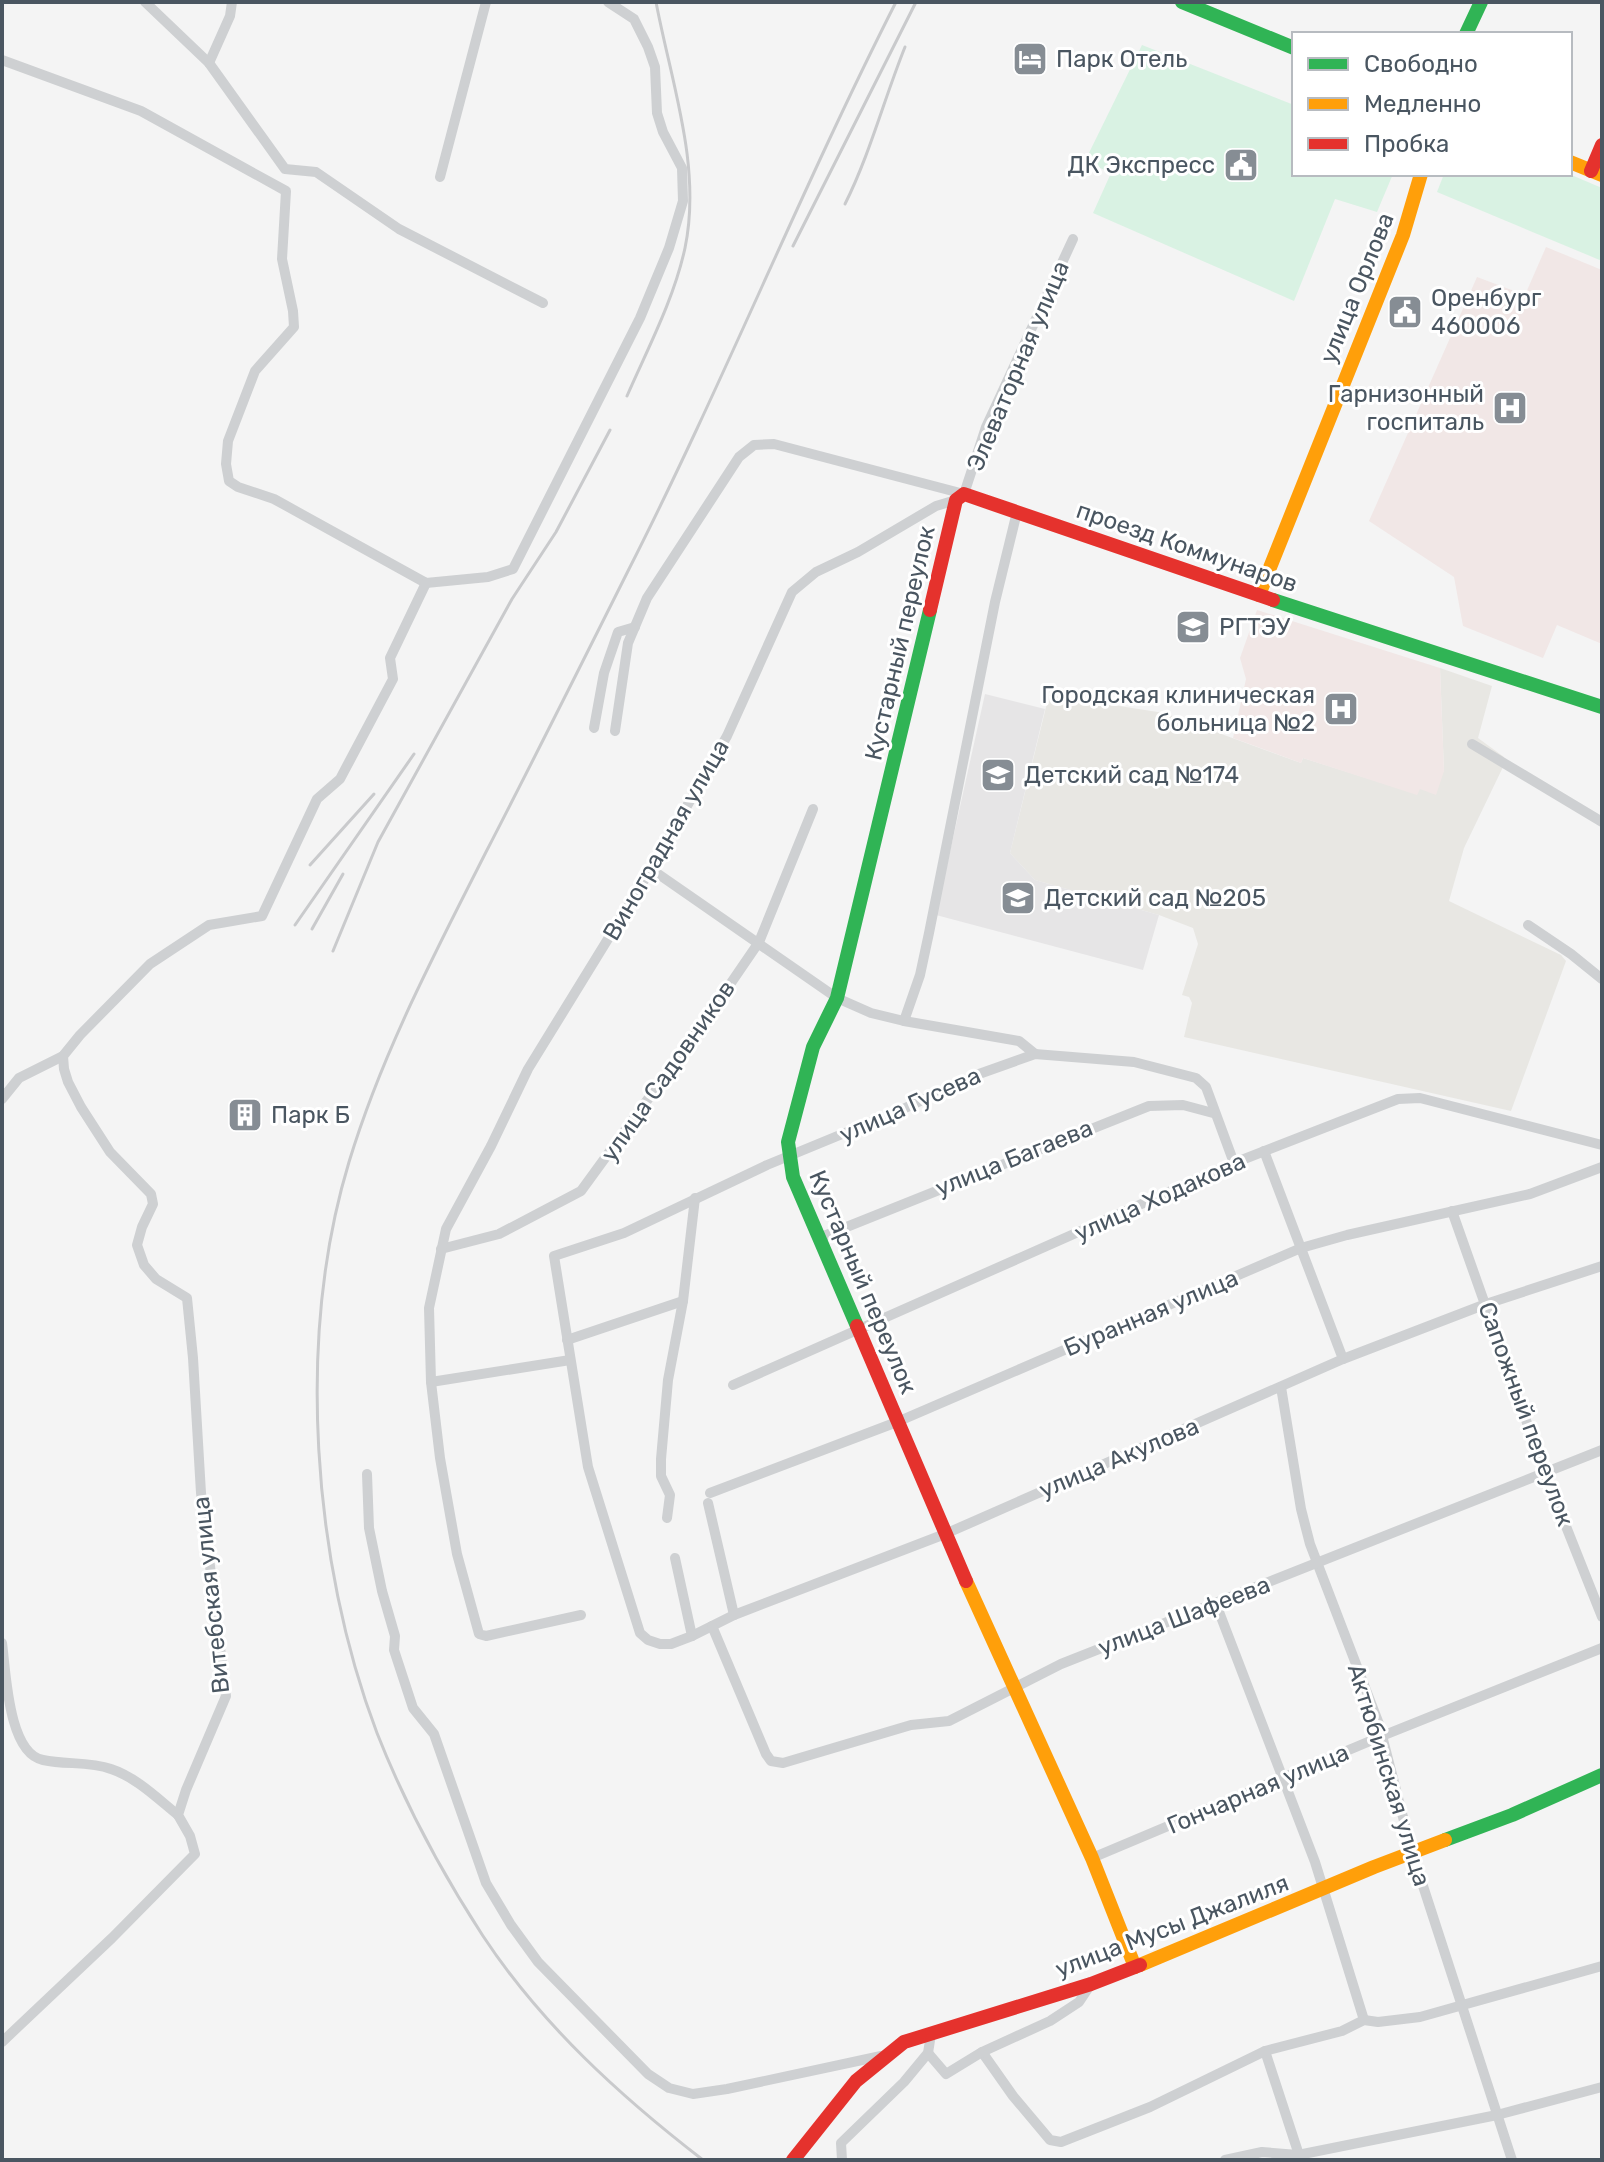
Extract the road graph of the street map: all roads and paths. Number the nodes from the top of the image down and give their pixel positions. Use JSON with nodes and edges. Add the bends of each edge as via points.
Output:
{"nodes":[{"id":1,"x":145,"y":2,"type":"edge"},
{"id":2,"x":232,"y":2,"type":"edge"},
{"id":3,"x":486,"y":2,"type":"edge"},
{"id":4,"x":608,"y":2,"type":"edge"},
{"id":5,"x":1182,"y":2,"type":"edge"},
{"id":6,"x":1481,"y":2,"type":"edge"},
{"id":7,"x":1467,"y":32,"type":"edge"},
{"id":8,"x":1292,"y":47,"type":"edge"},
{"id":9,"x":2,"y":60,"type":"edge"},
{"id":10,"x":209,"y":63,"type":"junction"},
{"id":11,"x":1602,"y":145,"type":"edge"},
{"id":12,"x":1572,"y":163,"type":"edge"},
{"id":13,"x":285,"y":169,"type":"junction"},
{"id":14,"x":1596,"y":173,"type":"edge"},
{"id":15,"x":1420,"y":176,"type":"edge"},
{"id":16,"x":440,"y":177,"type":"dead end"},
{"id":17,"x":286,"y":191,"type":"junction"},
{"id":18,"x":1073,"y":239,"type":"dead end"},
{"id":19,"x":543,"y":303,"type":"dead end"},
{"id":20,"x":960,"y":497,"type":"junction"},
{"id":21,"x":1017,"y":512,"type":"junction"},
{"id":22,"x":426,"y":583,"type":"junction"},
{"id":23,"x":1259,"y":595,"type":"junction"},
{"id":24,"x":635,"y":627,"type":"junction"},
{"id":25,"x":1602,"y":707,"type":"edge"},
{"id":26,"x":594,"y":728,"type":"dead end"},
{"id":27,"x":615,"y":731,"type":"dead end"},
{"id":28,"x":1472,"y":744,"type":"dead end"},
{"id":29,"x":813,"y":809,"type":"dead end"},
{"id":30,"x":1602,"y":822,"type":"edge"},
{"id":31,"x":651,"y":869,"type":"junction"},
{"id":32,"x":1528,"y":925,"type":"dead end"},
{"id":33,"x":759,"y":942,"type":"junction"},
{"id":34,"x":1602,"y":979,"type":"edge"},
{"id":35,"x":837,"y":998,"type":"junction"},
{"id":36,"x":904,"y":1021,"type":"junction"},
{"id":37,"x":1035,"y":1054,"type":"junction"},
{"id":38,"x":63,"y":1056,"type":"junction"},
{"id":39,"x":2,"y":1099,"type":"edge"},
{"id":40,"x":1213,"y":1113,"type":"junction"},
{"id":41,"x":1602,"y":1145,"type":"edge"},
{"id":42,"x":1264,"y":1151,"type":"junction"},
{"id":43,"x":788,"y":1155,"type":"junction"},
{"id":44,"x":1234,"y":1163,"type":"junction"},
{"id":45,"x":1602,"y":1167,"type":"edge"},
{"id":46,"x":695,"y":1198,"type":"junction"},
{"id":47,"x":1452,"y":1211,"type":"junction"},
{"id":48,"x":819,"y":1238,"type":"junction"},
{"id":49,"x":1301,"y":1248,"type":"junction"},
{"id":50,"x":441,"y":1249,"type":"junction"},
{"id":51,"x":1602,"y":1266,"type":"edge"},
{"id":52,"x":683,"y":1301,"type":"junction"},
{"id":53,"x":1486,"y":1304,"type":"junction"},
{"id":54,"x":859,"y":1331,"type":"junction"},
{"id":55,"x":567,"y":1340,"type":"junction"},
{"id":56,"x":1343,"y":1359,"type":"junction"},
{"id":57,"x":570,"y":1360,"type":"junction"},
{"id":58,"x":431,"y":1382,"type":"junction"},
{"id":59,"x":733,"y":1385,"type":"dead end"},
{"id":60,"x":1281,"y":1387,"type":"junction"},
{"id":61,"x":897,"y":1422,"type":"junction"},
{"id":62,"x":1602,"y":1450,"type":"edge"},
{"id":63,"x":1544,"y":1471,"type":"junction"},
{"id":64,"x":367,"y":1474,"type":"dead end"},
{"id":65,"x":667,"y":1518,"type":"dead end"},
{"id":66,"x":945,"y":1534,"type":"junction"},
{"id":67,"x":675,"y":1558,"type":"dead end"},
{"id":68,"x":1318,"y":1563,"type":"junction"},
{"id":69,"x":1216,"y":1604,"type":"junction"},
{"id":70,"x":581,"y":1615,"type":"dead end"},
{"id":71,"x":734,"y":1615,"type":"junction"},
{"id":72,"x":1602,"y":1617,"type":"edge"},
{"id":73,"x":712,"y":1626,"type":"junction"},
{"id":74,"x":692,"y":1636,"type":"junction"},
{"id":75,"x":2,"y":1643,"type":"edge"},
{"id":76,"x":1602,"y":1648,"type":"edge"},
{"id":77,"x":1015,"y":1689,"type":"junction"},
{"id":78,"x":1382,"y":1736,"type":"junction"},
{"id":79,"x":1602,"y":1775,"type":"edge"},
{"id":80,"x":1282,"y":1779,"type":"junction"},
{"id":81,"x":178,"y":1815,"type":"junction"},
{"id":82,"x":1412,"y":1852,"type":"junction"},
{"id":83,"x":1092,"y":1858,"type":"junction"},
{"id":84,"x":1322,"y":1890,"type":"junction"},
{"id":85,"x":1602,"y":1966,"type":"edge"},
{"id":86,"x":1135,"y":1967,"type":"junction"},
{"id":87,"x":1091,"y":1984,"type":"junction"},
{"id":88,"x":1463,"y":2005,"type":"junction"},
{"id":89,"x":1364,"y":2020,"type":"junction"},
{"id":90,"x":931,"y":2034,"type":"junction"},
{"id":91,"x":2,"y":2042,"type":"edge"},
{"id":92,"x":1265,"y":2051,"type":"junction"},
{"id":93,"x":982,"y":2052,"type":"junction"},
{"id":94,"x":928,"y":2053,"type":"junction"},
{"id":95,"x":881,"y":2056,"type":"junction"},
{"id":96,"x":1602,"y":2087,"type":"edge"},
{"id":97,"x":1497,"y":2115,"type":"junction"},
{"id":98,"x":1300,"y":2158,"type":"edge"},
{"id":99,"x":793,"y":2160,"type":"edge"},
{"id":100,"x":842,"y":2160,"type":"edge"},
{"id":101,"x":1225,"y":2160,"type":"edge"},
{"id":102,"x":1512,"y":2160,"type":"edge"}],
"edges":[{"from":1,"to":10,"type":"street"},
{"from":2,"to":10,"type":"street"},
{"from":3,"to":16,"type":"street"},
{"from":4,"to":22,"type":"street","via":[[634,19],[641,31],[655,67],[657,113],[682,168],[683,201],[669,248],[640,318],[513,569]]},
{"from":5,"to":8,"type":"street"},
{"from":6,"to":7,"type":"street"},
{"from":9,"to":17,"type":"street","via":[[141,111]]},
{"from":10,"to":13,"type":"street"},
{"from":11,"to":14,"type":"street"},
{"from":12,"to":14,"type":"street"},
{"from":13,"to":17,"type":"street"},
{"from":13,"to":19,"type":"street","via":[[316,172],[399,229]]},
{"from":15,"to":23,"type":"street","name":"улица Орлова","via":[[1403,235]]},
{"from":17,"to":22,"type":"street","via":[[282,259],[294,327],[255,371],[228,441],[229,481],[274,499]]},
{"from":18,"to":20,"type":"street","name":"Элеваторная улица","via":[[986,427]]},
{"from":20,"to":21,"type":"street","name":"проезд Коммунаров"},
{"from":20,"to":24,"type":"street","name":"проезд Коммунаров","via":[[794,448],[754,445],[739,457],[647,598]]},
{"from":20,"to":31,"type":"street","name":"Виноградная улица","via":[[816,572],[792,592],[727,736]]},
{"from":20,"to":35,"type":"street","name":"Кустарный переулок"},
{"from":21,"to":23,"type":"street","name":"проезд Коммунаров"},
{"from":21,"to":36,"type":"street","via":[[920,975]]},
{"from":22,"to":38,"type":"street","via":[[390,658],[393,679],[340,779],[317,799],[262,916],[209,925],[150,964]]},
{"from":23,"to":25,"type":"street","name":"проезд Коммунаров"},
{"from":24,"to":26,"type":"street","via":[[618,632]]},
{"from":24,"to":27,"type":"street"},
{"from":28,"to":30,"type":"street"},
{"from":29,"to":33,"type":"street","name":"улица Садовников"},
{"from":31,"to":33,"type":"street"},
{"from":31,"to":50,"type":"street","name":"Виноградная улица","via":[[528,1069],[446,1229]]},
{"from":32,"to":34,"type":"street"},
{"from":33,"to":35,"type":"street"},
{"from":33,"to":50,"type":"street","name":"улица Садовников","via":[[581,1191],[499,1234]]},
{"from":35,"to":36,"type":"street"},
{"from":35,"to":43,"type":"street","name":"Кустарный переулок","via":[[802,1081]]},
{"from":36,"to":37,"type":"street","via":[[1019,1041]]},
{"from":37,"to":40,"type":"street","name":"улица Гусева","via":[[1134,1062],[1196,1078],[1206,1087]]},
{"from":37,"to":43,"type":"street","name":"улица Гусева"},
{"from":38,"to":39,"type":"street","via":[[19,1078]]},
{"from":38,"to":81,"type":"street","name":"Витебская улица","via":[[81,1107],[110,1152],[151,1194],[153,1204],[137,1245],[144,1265],[187,1298],[190,1315],[201,1493],[226,1696]]},
{"from":40,"to":44,"type":"street"},
{"from":40,"to":48,"type":"street","name":"улица Багаева","via":[[1183,1105],[1149,1106]]},
{"from":41,"to":42,"type":"street","name":"улица Ходакова","via":[[1420,1098],[1398,1099]]},
{"from":42,"to":44,"type":"street","name":"улица Ходакова"},
{"from":42,"to":49,"type":"street"},
{"from":43,"to":46,"type":"street","name":"улица Гусева"},
{"from":43,"to":48,"type":"street","name":"Кустарный переулок"},
{"from":44,"to":54,"type":"street","name":"улица Ходакова"},
{"from":45,"to":47,"type":"street","name":"Буранная улица","via":[[1530,1194]]},
{"from":46,"to":52,"type":"street"},
{"from":46,"to":55,"type":"street","name":"улица Гусева","via":[[624,1233],[554,1256]]},
{"from":47,"to":49,"type":"street","name":"Буранная улица"},
{"from":47,"to":53,"type":"street","name":"Сапожный переулок"},
{"from":48,"to":54,"type":"street","name":"Кустарный переулок"},
{"from":49,"to":56,"type":"street"},
{"from":49,"to":61,"type":"street","name":"Буранная улица"},
{"from":50,"to":58,"type":"street","name":"Виноградная улица","via":[[429,1308]]},
{"from":51,"to":53,"type":"street","name":"улица Акулова"},
{"from":52,"to":55,"type":"street"},
{"from":52,"to":65,"type":"street","via":[[661,1459],[661,1476],[670,1495]]},
{"from":53,"to":56,"type":"street","name":"улица Акулова"},
{"from":53,"to":63,"type":"street","name":"Сапожный переулок"},
{"from":54,"to":59,"type":"street","name":"улица Ходакова"},
{"from":54,"to":61,"type":"street","name":"Кустарный переулок"},
{"from":55,"to":57,"type":"street"},
{"from":56,"to":60,"type":"street","name":"улица Акулова"},
{"from":57,"to":58,"type":"street"},
{"from":57,"to":74,"type":"street","name":"улица Акулова","via":[[588,1467],[640,1633],[660,1644]]},
{"from":58,"to":70,"type":"street","name":"Виноградная улица","via":[[457,1554],[479,1634]]},
{"from":60,"to":66,"type":"street","name":"улица Акулова"},
{"from":60,"to":68,"type":"street","name":"Актюбинская улица","via":[[1301,1509]]},
{"from":61,"to":66,"type":"street","name":"Кустарный переулок"},
{"from":61,"to":71,"type":"street","name":"Буранная улица","via":[[709,1498]]},
{"from":62,"to":63,"type":"street","name":"улица Шафеева"},
{"from":63,"to":68,"type":"street","name":"улица Шафеева"},
{"from":63,"to":72,"type":"street","name":"Сапожный переулок"},
{"from":64,"to":95,"type":"street","via":[[369,1528],[394,1650],[413,1708],[434,1734],[486,1883],[538,1962],[648,2074],[669,2088],[693,2094],[727,2089]]},
{"from":66,"to":71,"type":"street","name":"улица Акулова"},
{"from":66,"to":77,"type":"street","name":"Кустарный переулок"},
{"from":67,"to":74,"type":"street"},
{"from":68,"to":69,"type":"street","name":"улица Шафеева"},
{"from":68,"to":78,"type":"street","name":"Актюбинская улица"},
{"from":69,"to":77,"type":"street","name":"улица Шафеева","via":[[1061,1664]]},
{"from":69,"to":80,"type":"street"},
{"from":71,"to":73,"type":"street","name":"улица Акулова"},
{"from":73,"to":74,"type":"street","name":"улица Акулова"},
{"from":73,"to":77,"type":"street","name":"улица Шафеева","via":[[771,1761],[783,1763],[911,1725],[949,1721]]},
{"from":75,"to":81,"type":"street","via":[[11,1711],[26,1750],[40,1760],[111,1769]]},
{"from":76,"to":78,"type":"street","name":"Гончарная улица"},
{"from":77,"to":83,"type":"street","name":"Кустарный переулок"},
{"from":78,"to":80,"type":"street","name":"Гончарная улица"},
{"from":78,"to":82,"type":"street","name":"Актюбинская улица"},
{"from":79,"to":82,"type":"street","name":"улица Мусы Джалиля"},
{"from":80,"to":83,"type":"street","name":"Гончарная улица"},
{"from":80,"to":84,"type":"street"},
{"from":81,"to":91,"type":"street","via":[[195,1854]]},
{"from":82,"to":84,"type":"street","name":"улица Мусы Джалиля"},
{"from":82,"to":88,"type":"street","name":"Актюбинская улица"},
{"from":83,"to":86,"type":"street","name":"Кустарный переулок"},
{"from":84,"to":86,"type":"street","name":"улица Мусы Джалиля"},
{"from":84,"to":89,"type":"street"},
{"from":85,"to":88,"type":"street"},
{"from":86,"to":87,"type":"street","name":"улица Мусы Джалиля"},
{"from":87,"to":90,"type":"street","name":"улица Мусы Джалиля"},
{"from":87,"to":93,"type":"street","via":[[1079,2002],[1050,2021]]},
{"from":88,"to":89,"type":"street","via":[[1420,2017]]},
{"from":88,"to":97,"type":"street","name":"Актюбинская улица"},
{"from":89,"to":92,"type":"street"},
{"from":90,"to":94,"type":"street"},
{"from":90,"to":95,"type":"street","name":"улица Мусы Джалиля"},
{"from":92,"to":93,"type":"street","via":[[1150,2107],[1061,2142],[1050,2140]]},
{"from":92,"to":98,"type":"street"},
{"from":93,"to":94,"type":"street","via":[[946,2074]]},
{"from":94,"to":100,"type":"street","via":[[841,2143]]},
{"from":95,"to":99,"type":"street","name":"улица Мусы Джалиля","via":[[841,2095]]},
{"from":96,"to":97,"type":"street"},
{"from":97,"to":98,"type":"street"},
{"from":97,"to":102,"type":"street","name":"Актюбинская улица"},
{"from":98,"to":101,"type":"street","via":[[1262,2152]]}]}
